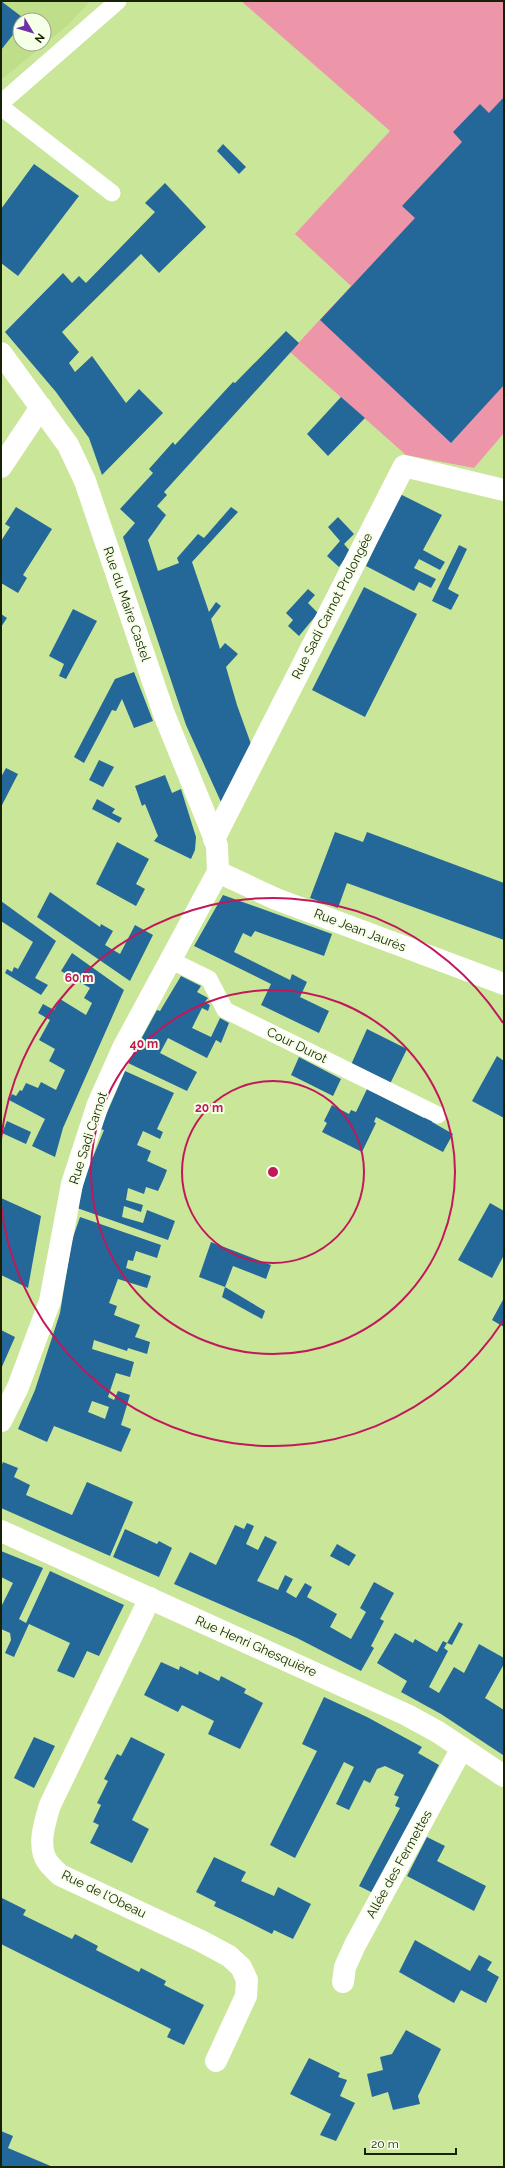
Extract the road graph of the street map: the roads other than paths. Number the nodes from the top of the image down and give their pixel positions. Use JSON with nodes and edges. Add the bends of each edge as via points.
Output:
{"nodes":[{"id":1,"x":118,"y":1,"type":"edge"},
{"id":2,"x":1,"y":103,"type":"edge"},
{"id":3,"x":1,"y":107,"type":"edge"},
{"id":4,"x":112,"y":193,"type":"dead end"},
{"id":5,"x":1,"y":353,"type":"edge"},
{"id":6,"x":41,"y":407,"type":"junction"},
{"id":7,"x":1,"y":467,"type":"edge"},
{"id":8,"x":504,"y":490,"type":"edge"},
{"id":9,"x":214,"y":839,"type":"junction"},
{"id":10,"x":218,"y":872,"type":"junction"},
{"id":11,"x":170,"y":960,"type":"junction"},
{"id":12,"x":504,"y":984,"type":"edge"},
{"id":13,"x":438,"y":1115,"type":"dead end"},
{"id":14,"x":1,"y":1421,"type":"edge"},
{"id":15,"x":1,"y":1530,"type":"edge"},
{"id":16,"x":150,"y":1598,"type":"junction"},
{"id":17,"x":462,"y":1748,"type":"junction"},
{"id":18,"x":504,"y":1776,"type":"edge"},
{"id":19,"x":343,"y":1982,"type":"dead end"},
{"id":20,"x":216,"y":2061,"type":"dead end"}],
"edges":[{"from":1,"to":2,"type":"lane"},
{"from":3,"to":4,"type":"lane"},
{"from":5,"to":6,"type":"street","name":"Rue du Maire Castel"},
{"from":6,"to":7,"type":"street"},
{"from":6,"to":9,"type":"street","name":"Rue du Maire Castel","via":[[68,445],[85,481],[164,714]]},
{"from":8,"to":9,"type":"street","name":"Rue Sadi Carnot Prolongée","via":[[404,466]]},
{"from":9,"to":10,"type":"street","name":"Rue du Maire Castel"},
{"from":10,"to":11,"type":"street","name":"Rue Sadi Carnot"},
{"from":10,"to":12,"type":"street","name":"Rue Jean Jaurès","via":[[276,899]]},
{"from":11,"to":13,"type":"lane","name":"Cour Durot","via":[[209,978],[225,1010]]},
{"from":11,"to":14,"type":"street","name":"Rue Sadi Carnot","via":[[123,1048],[98,1104],[72,1184],[50,1301],[18,1387]]},
{"from":15,"to":16,"type":"street","name":"Rue Henri Ghesquière"},
{"from":16,"to":17,"type":"street","name":"Rue Henri Ghesquière","via":[[400,1712]]},
{"from":16,"to":20,"type":"street","name":"Rue de l'Obeau","via":[[50,1805],[42,1846],[47,1861],[60,1875],[201,1941],[229,1956],[241,1967],[247,1980],[246,1996]]},
{"from":17,"to":18,"type":"street","name":"Rue Henri Ghesquière"},
{"from":17,"to":19,"type":"street","name":"Allée des Fermettes","via":[[355,1945],[345,1967]]}]}
